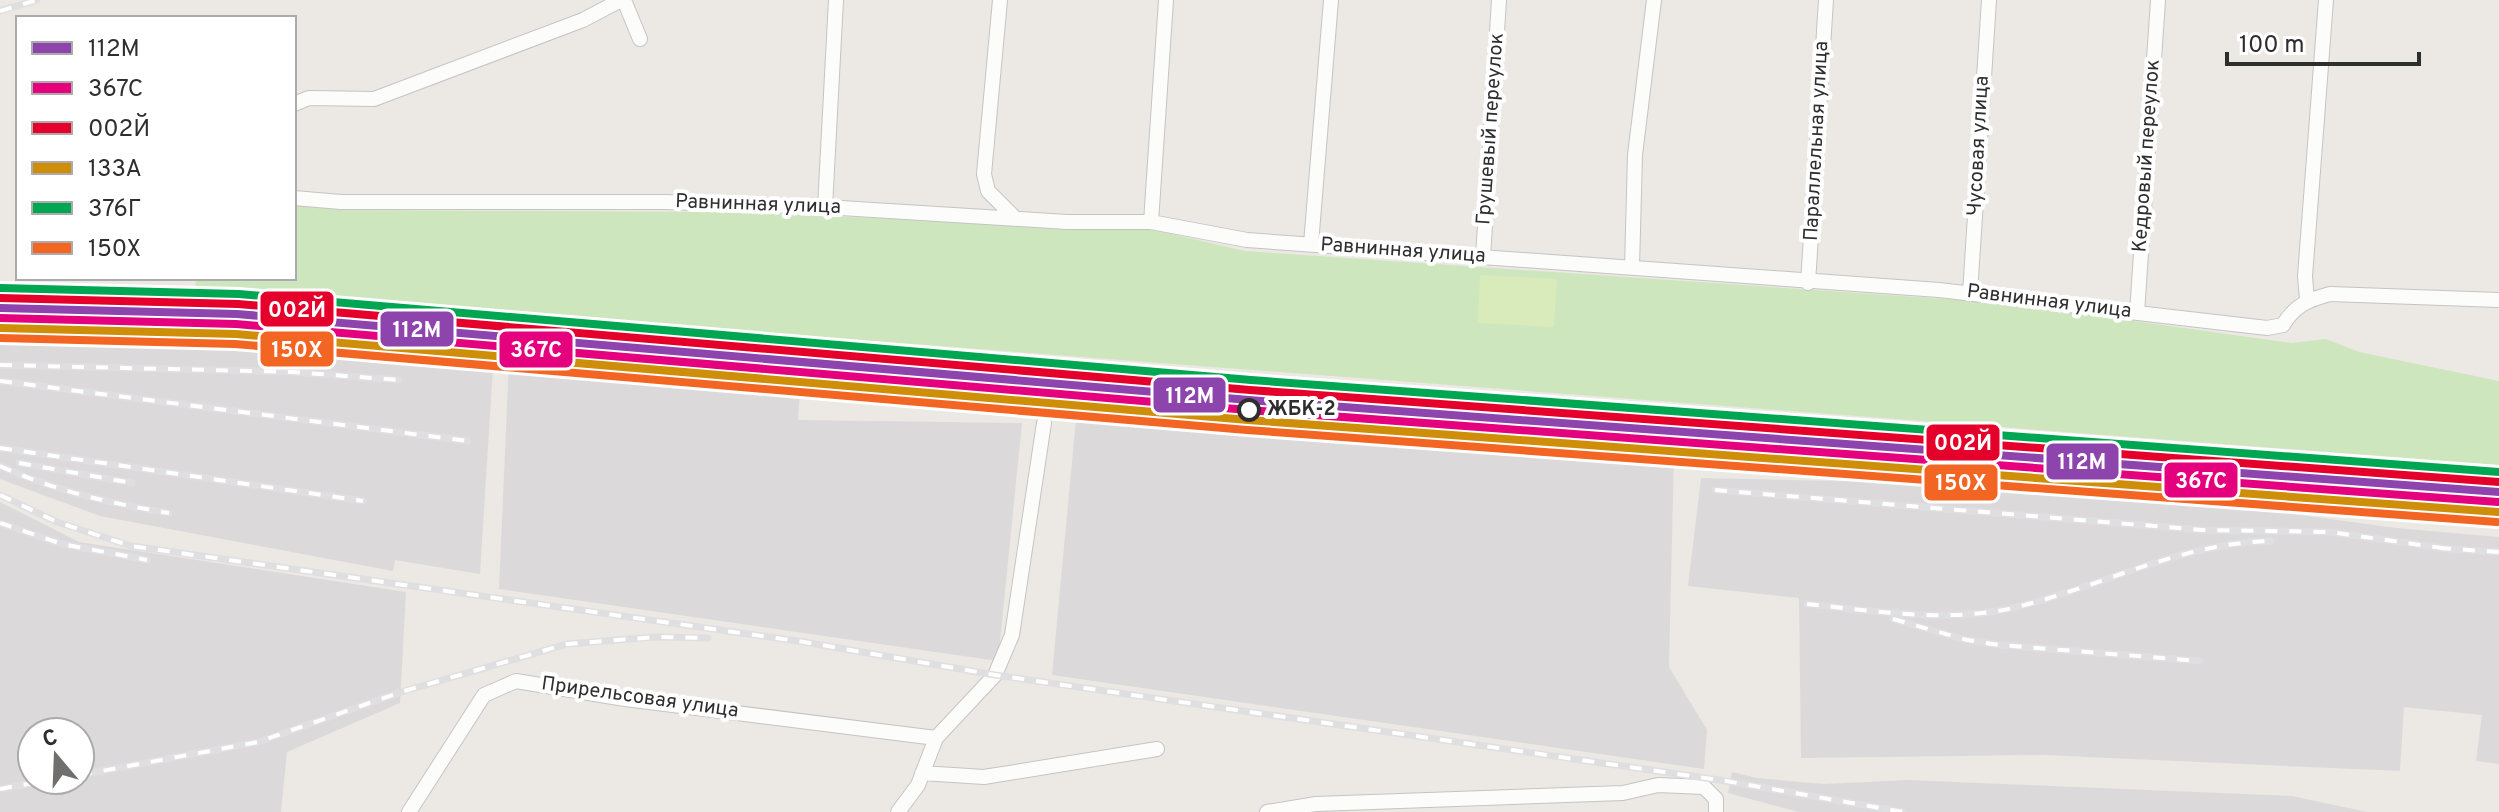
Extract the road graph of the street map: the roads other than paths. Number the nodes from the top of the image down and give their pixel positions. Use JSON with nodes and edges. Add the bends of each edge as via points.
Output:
{"nodes":[{"id":1,"x":622,"y":0,"type":"edge"},
{"id":2,"x":836,"y":0,"type":"edge"},
{"id":3,"x":1000,"y":0,"type":"edge"},
{"id":4,"x":1166,"y":0,"type":"edge"},
{"id":5,"x":1331,"y":0,"type":"edge"},
{"id":6,"x":1499,"y":0,"type":"edge"},
{"id":7,"x":1654,"y":0,"type":"edge"},
{"id":8,"x":1826,"y":0,"type":"edge"},
{"id":9,"x":1989,"y":0,"type":"edge"},
{"id":10,"x":2158,"y":0,"type":"edge"},
{"id":11,"x":2326,"y":0,"type":"edge"},
{"id":12,"x":640,"y":39,"type":"dead end"},
{"id":13,"x":296,"y":103,"type":"edge"},
{"id":14,"x":296,"y":198,"type":"edge"},
{"id":15,"x":825,"y":207,"type":"junction"},
{"id":16,"x":1013,"y":216,"type":"junction"},
{"id":17,"x":1151,"y":222,"type":"junction"},
{"id":18,"x":1311,"y":244,"type":"junction"},
{"id":19,"x":1483,"y":257,"type":"junction"},
{"id":20,"x":1632,"y":267,"type":"junction"},
{"id":21,"x":1808,"y":283,"type":"junction"},
{"id":22,"x":1970,"y":293,"type":"junction"},
{"id":23,"x":2307,"y":300,"type":"junction"},
{"id":24,"x":2499,"y":300,"type":"edge"},
{"id":25,"x":2137,"y":313,"type":"junction"},
{"id":26,"x":1044,"y":423,"type":"dead end"},
{"id":27,"x":936,"y":738,"type":"junction"},
{"id":28,"x":1157,"y":749,"type":"dead end"},
{"id":29,"x":922,"y":773,"type":"junction"},
{"id":30,"x":1716,"y":805,"type":"edge"},
{"id":31,"x":409,"y":812,"type":"edge"},
{"id":32,"x":898,"y":812,"type":"edge"},
{"id":33,"x":1267,"y":812,"type":"edge"}],
"edges":[{"from":1,"to":12,"type":"street"},
{"from":1,"to":13,"type":"street","via":[[583,20],[374,99],[309,98]]},
{"from":2,"to":15,"type":"street"},
{"from":3,"to":16,"type":"street","via":[[984,174],[988,191]]},
{"from":4,"to":17,"type":"street"},
{"from":5,"to":18,"type":"street"},
{"from":6,"to":19,"type":"street","name":"Грушевый переулок"},
{"from":7,"to":20,"type":"street","via":[[1635,155]]},
{"from":8,"to":21,"type":"street","name":"Параллельная улица"},
{"from":9,"to":22,"type":"street","name":"Чусовая улица"},
{"from":10,"to":25,"type":"street","name":"Кедровый переулок"},
{"from":11,"to":23,"type":"street"},
{"from":14,"to":15,"type":"street","name":"Равнинная улица"},
{"from":15,"to":16,"type":"street","name":"Равнинная улица"},
{"from":16,"to":17,"type":"street","name":"Равнинная улица"},
{"from":17,"to":18,"type":"street","name":"Равнинная улица","via":[[1247,240]]},
{"from":18,"to":19,"type":"street","name":"Равнинная улица"},
{"from":19,"to":20,"type":"street","name":"Равнинная улица"},
{"from":20,"to":21,"type":"street","name":"Равнинная улица"},
{"from":21,"to":22,"type":"street","name":"Равнинная улица"},
{"from":22,"to":25,"type":"street","name":"Равнинная улица"},
{"from":23,"to":24,"type":"street","via":[[2330,294]]},
{"from":23,"to":25,"type":"street","name":"Равнинная улица","via":[[2283,325],[2267,328]]},
{"from":26,"to":27,"type":"street","via":[[1012,635],[995,675]]},
{"from":27,"to":29,"type":"street"},
{"from":27,"to":31,"type":"street","name":"Прирельсовая улица","via":[[516,681],[484,695]]},
{"from":28,"to":29,"type":"street","via":[[984,777]]},
{"from":29,"to":32,"type":"street"},
{"from":30,"to":33,"type":"street","via":[[1704,787],[1658,785],[1623,793],[1316,804]]}]}
